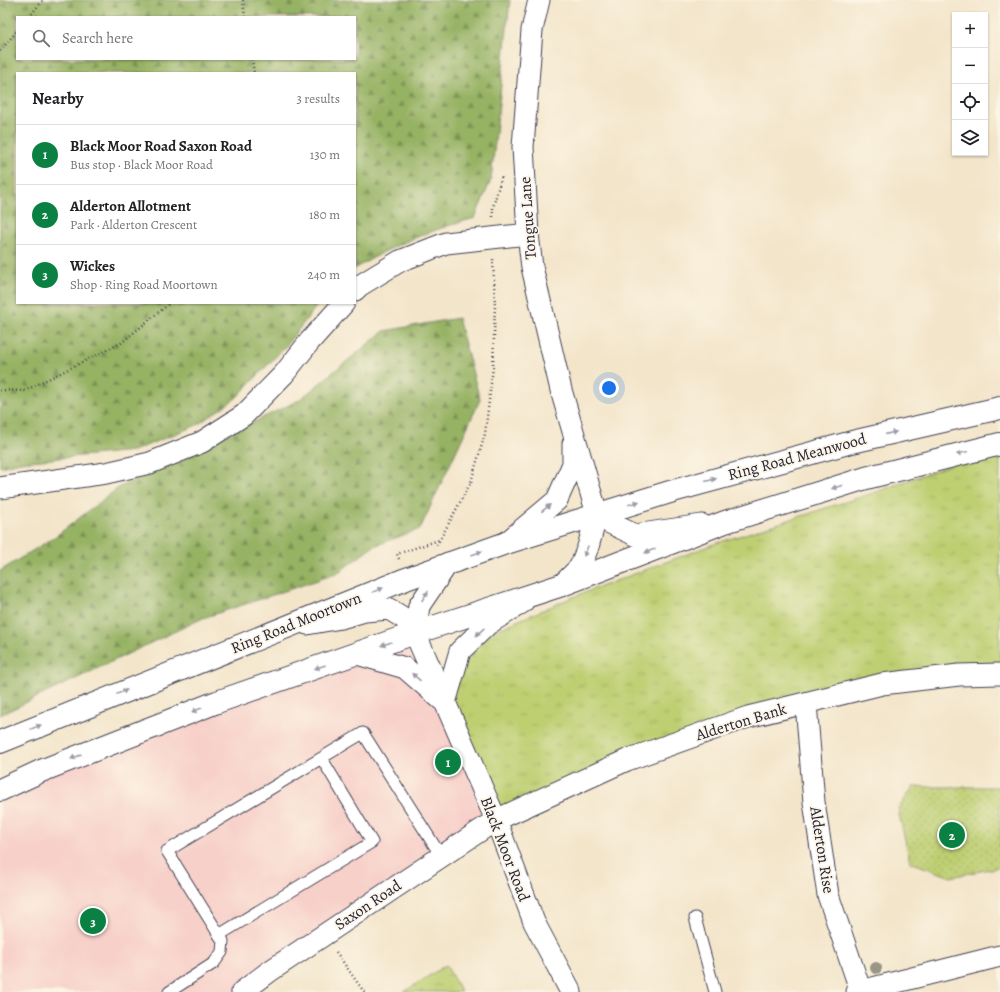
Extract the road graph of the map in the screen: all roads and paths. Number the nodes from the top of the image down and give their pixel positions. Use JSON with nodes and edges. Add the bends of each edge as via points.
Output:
{"nodes":[{"id":1,"x":43,"y":0,"type":"edge"},
{"id":2,"x":243,"y":0,"type":"edge"},
{"id":3,"x":539,"y":0,"type":"edge"},
{"id":4,"x":30,"y":16,"type":"edge"},
{"id":5,"x":246,"y":16,"type":"edge"},
{"id":6,"x":16,"y":32,"type":"edge"},
{"id":7,"x":0,"y":51,"type":"edge"},
{"id":8,"x":252,"y":60,"type":"edge"},
{"id":9,"x":254,"y":72,"type":"edge"},
{"id":10,"x":503,"y":173,"type":"dead end"},
{"id":11,"x":528,"y":234,"type":"junction"},
{"id":12,"x":493,"y":237,"type":"junction"},
{"id":13,"x":356,"y":289,"type":"edge"},
{"id":14,"x":169,"y":304,"type":"edge"},
{"id":15,"x":343,"y":304,"type":"edge"},
{"id":16,"x":0,"y":390,"type":"edge"},
{"id":17,"x":1000,"y":408,"type":"edge"},
{"id":18,"x":574,"y":432,"type":"junction"},
{"id":19,"x":1000,"y":444,"type":"edge"},
{"id":20,"x":0,"y":488,"type":"edge"},
{"id":21,"x":596,"y":514,"type":"junction"},
{"id":22,"x":725,"y":522,"type":"junction"},
{"id":23,"x":439,"y":539,"type":"dead end"},
{"id":24,"x":506,"y":543,"type":"junction"},
{"id":25,"x":448,"y":563,"type":"junction"},
{"id":26,"x":562,"y":585,"type":"junction"},
{"id":27,"x":535,"y":594,"type":"junction"},
{"id":28,"x":290,"y":626,"type":"junction"},
{"id":29,"x":415,"y":633,"type":"junction"},
{"id":30,"x":356,"y":654,"type":"junction"},
{"id":31,"x":1000,"y":674,"type":"edge"},
{"id":32,"x":445,"y":703,"type":"junction"},
{"id":33,"x":806,"y":703,"type":"junction"},
{"id":34,"x":0,"y":742,"type":"edge"},
{"id":35,"x":322,"y":759,"type":"junction"},
{"id":36,"x":0,"y":790,"type":"edge"},
{"id":37,"x":496,"y":820,"type":"junction"},
{"id":38,"x":442,"y":856,"type":"junction"},
{"id":39,"x":695,"y":918,"type":"dead end"},
{"id":40,"x":219,"y":935,"type":"junction"},
{"id":41,"x":324,"y":935,"type":"junction"},
{"id":42,"x":1000,"y":956,"type":"edge"},
{"id":43,"x":170,"y":992,"type":"edge"},
{"id":44,"x":242,"y":992,"type":"edge"},
{"id":45,"x":364,"y":992,"type":"edge"},
{"id":46,"x":571,"y":992,"type":"edge"},
{"id":47,"x":715,"y":992,"type":"edge"},
{"id":48,"x":860,"y":992,"type":"edge"}],
"edges":[{"from":1,"to":4,"type":"path"},
{"from":2,"to":5,"type":"path"},
{"from":3,"to":11,"type":"street","name":"Tongue Lane","via":[[532,30],[523,147]]},
{"from":6,"to":7,"type":"path"},
{"from":8,"to":9,"type":"path"},
{"from":10,"to":12,"type":"path","via":[[493,207]]},
{"from":11,"to":12,"type":"street"},
{"from":11,"to":18,"type":"street","name":"Tongue Lane","via":[[532,267],[561,390]]},
{"from":12,"to":13,"type":"street","via":[[446,243],[400,261]]},
{"from":12,"to":23,"type":"path","via":[[493,367],[485,434],[471,482]]},
{"from":14,"to":16,"type":"path","via":[[121,343],[24,391]]},
{"from":15,"to":20,"type":"street","via":[[284,374],[244,415],[202,442],[143,464]]},
{"from":21,"to":17,"type":"highway","name":"Ring Road Meanwood","one_way":true,"via":[[852,442]]},
{"from":18,"to":21,"type":"street","name":"Tongue Lane"},
{"from":24,"to":18,"type":"street","name":"Tongue Lane","one_way":true,"via":[[557,500],[573,464]]},
{"from":19,"to":22,"type":"highway","one_way":true,"via":[[866,478]]},
{"from":21,"to":22,"type":"street","via":[[635,535]]},
{"from":21,"to":24,"type":"highway","name":"Ring Road Moortown"},
{"from":21,"to":26,"type":"street","one_way":true,"via":[[580,567]]},
{"from":22,"to":26,"type":"highway","one_way":true},
{"from":25,"to":24,"type":"highway","name":"Ring Road Moortown","one_way":true},
{"from":28,"to":25,"type":"highway","name":"Ring Road Moortown","one_way":true},
{"from":29,"to":25,"type":"street","one_way":true,"via":[[419,606]]},
{"from":26,"to":27,"type":"highway"},
{"from":27,"to":29,"type":"highway"},
{"from":27,"to":32,"type":"street","one_way":true,"via":[[488,624],[460,651]]},
{"from":28,"to":29,"type":"street","name":"Black Moor Road","via":[[341,618],[365,611],[389,609],[405,619]]},
{"from":34,"to":28,"type":"highway","name":"Ring Road Moortown","one_way":true},
{"from":29,"to":30,"type":"highway","one_way":true},
{"from":29,"to":32,"type":"street","name":"Black Moor Road"},
{"from":32,"to":30,"type":"street","name":"Black Moor Road","one_way":true,"via":[[405,668]]},
{"from":30,"to":36,"type":"highway","one_way":true,"via":[[217,702],[41,771]]},
{"from":31,"to":33,"type":"street","name":"Alderton Bank","via":[[959,675],[882,684]]},
{"from":32,"to":37,"type":"street","name":"Black Moor Road"},
{"from":33,"to":37,"type":"street","name":"Alderton Bank","via":[[748,717],[627,760]]},
{"from":33,"to":48,"type":"street","name":"Alderton Rise","via":[[814,802],[828,895]]},
{"from":35,"to":38,"type":"lane","via":[[363,733]]},
{"from":35,"to":40,"type":"lane","via":[[372,842]]},
{"from":35,"to":40,"type":"lane","via":[[167,851]]},
{"from":37,"to":38,"type":"street","name":"Saxon Road"},
{"from":37,"to":46,"type":"street","name":"Black Moor Road","via":[[534,922]]},
{"from":38,"to":41,"type":"street","name":"Saxon Road"},
{"from":39,"to":47,"type":"lane"},
{"from":40,"to":43,"type":"lane","via":[[223,941],[222,952],[214,963]]},
{"from":41,"to":44,"type":"street","name":"Saxon Road"},
{"from":41,"to":45,"type":"path"},
{"from":42,"to":48,"type":"street"}]}
